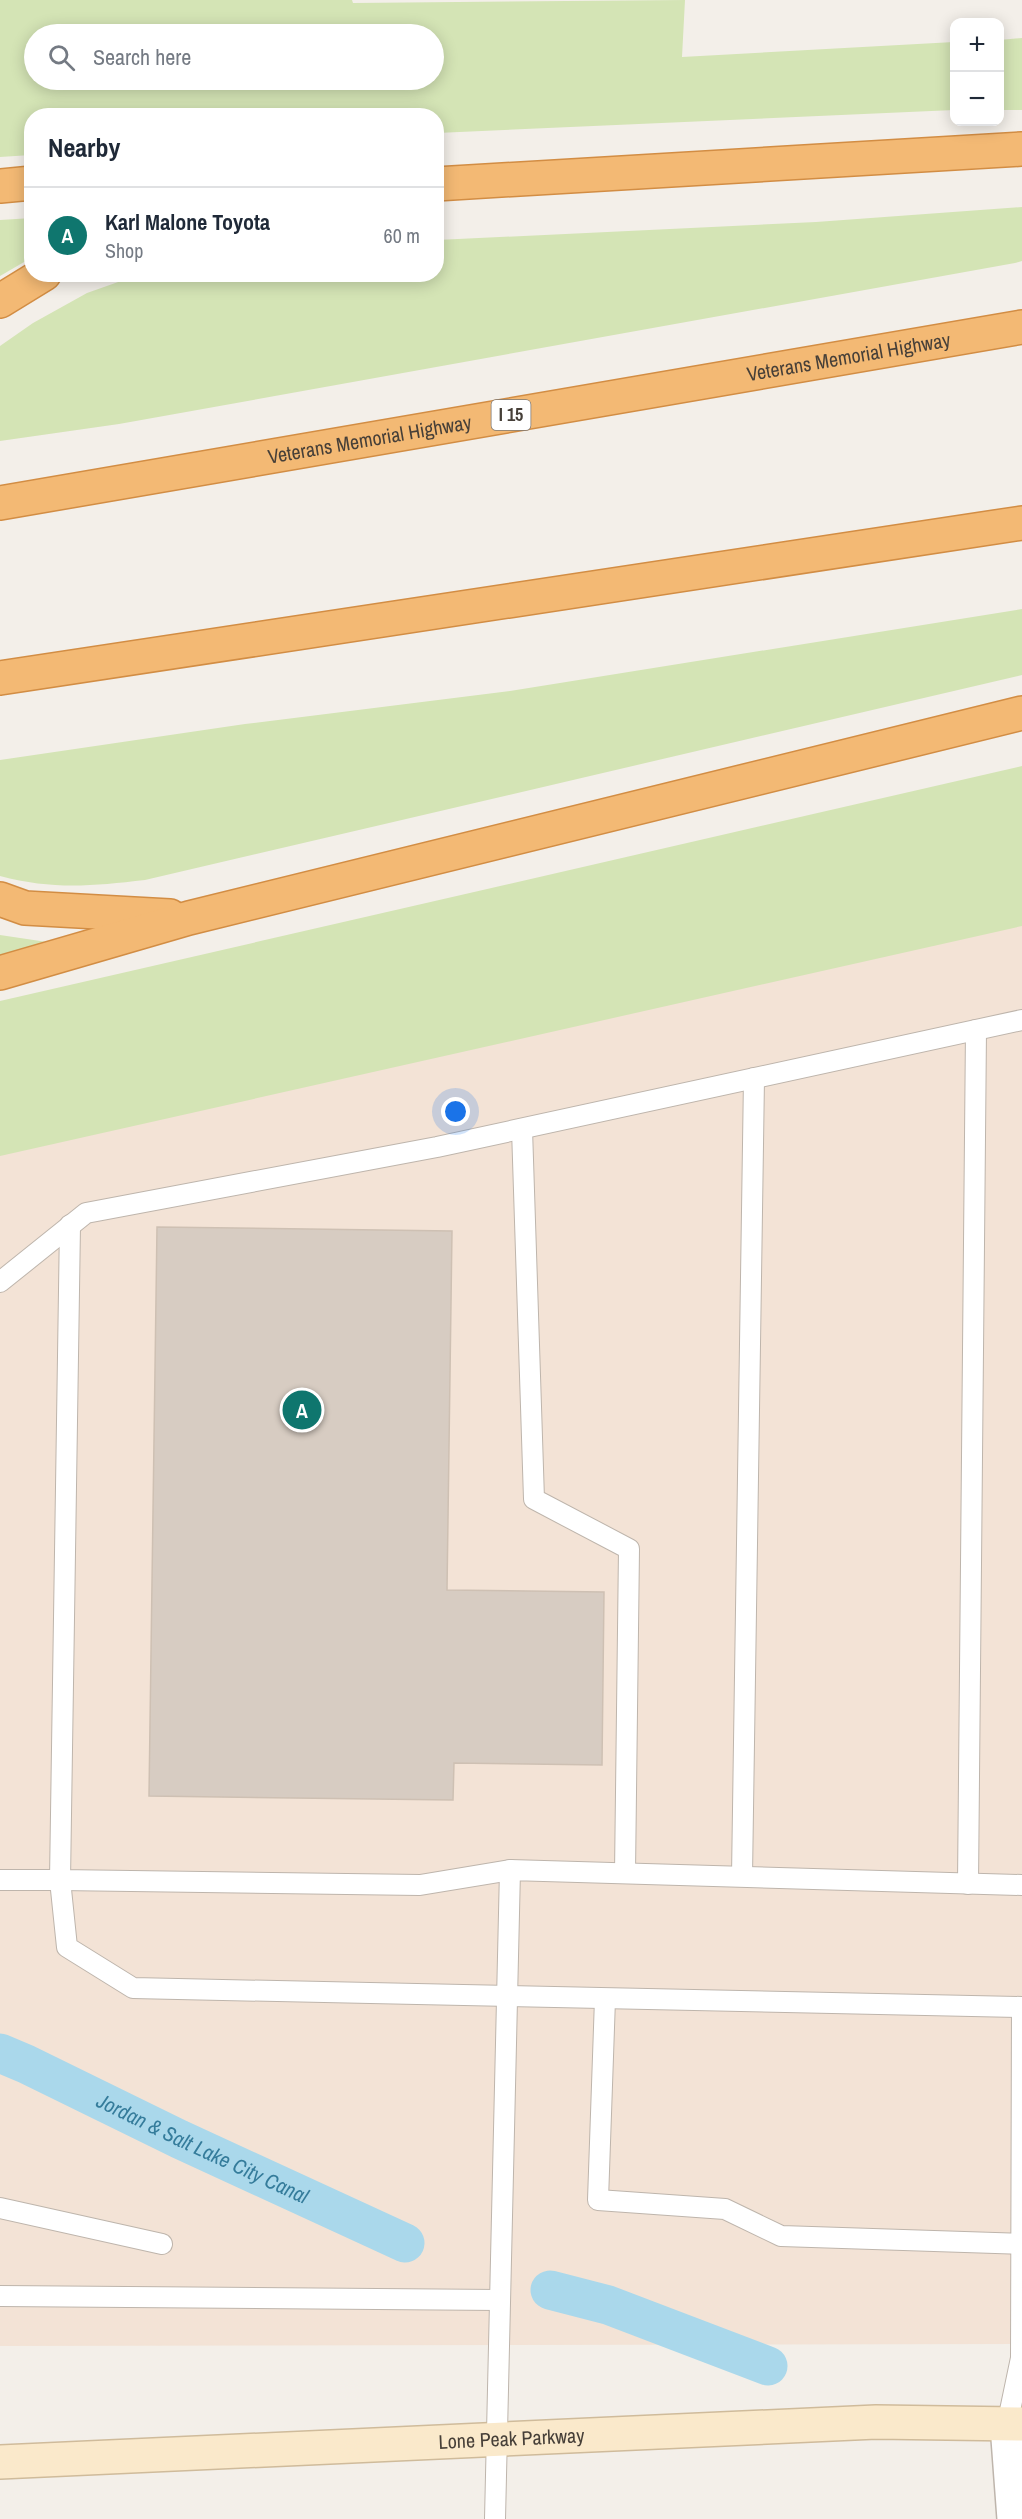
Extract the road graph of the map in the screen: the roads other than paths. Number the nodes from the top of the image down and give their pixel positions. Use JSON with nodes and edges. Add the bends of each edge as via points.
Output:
{"nodes":[{"id":1,"x":1022,"y":149,"type":"edge"},
{"id":2,"x":444,"y":184,"type":"edge"},
{"id":3,"x":32,"y":282,"type":"edge"},
{"id":4,"x":0,"y":301,"type":"edge"},
{"id":5,"x":1022,"y":327,"type":"edge"},
{"id":6,"x":0,"y":502,"type":"edge"},
{"id":7,"x":1022,"y":523,"type":"edge"},
{"id":8,"x":0,"y":678,"type":"edge"},
{"id":9,"x":1022,"y":713,"type":"edge"},
{"id":10,"x":0,"y":899,"type":"edge"},
{"id":11,"x":189,"y":918,"type":"junction"},
{"id":12,"x":0,"y":973,"type":"edge"},
{"id":13,"x":1022,"y":1020,"type":"edge"},
{"id":14,"x":976,"y":1030,"type":"junction"},
{"id":15,"x":754,"y":1078,"type":"junction"},
{"id":16,"x":522,"y":1129,"type":"junction"},
{"id":17,"x":70,"y":1226,"type":"junction"},
{"id":18,"x":0,"y":1282,"type":"edge"},
{"id":19,"x":510,"y":1870,"type":"junction"},
{"id":20,"x":625,"y":1873,"type":"junction"},
{"id":21,"x":742,"y":1876,"type":"junction"},
{"id":22,"x":0,"y":1880,"type":"edge"},
{"id":23,"x":60,"y":1880,"type":"junction"},
{"id":24,"x":968,"y":1884,"type":"junction"},
{"id":25,"x":1022,"y":1885,"type":"edge"},
{"id":26,"x":506,"y":1997,"type":"junction"},
{"id":27,"x":605,"y":1999,"type":"junction"},
{"id":28,"x":1022,"y":2007,"type":"edge"},
{"id":29,"x":0,"y":2208,"type":"edge"},
{"id":30,"x":162,"y":2244,"type":"dead end"},
{"id":31,"x":1022,"y":2244,"type":"edge"},
{"id":32,"x":0,"y":2296,"type":"edge"},
{"id":33,"x":499,"y":2300,"type":"junction"},
{"id":34,"x":1015,"y":2425,"type":"edge"},
{"id":35,"x":496,"y":2439,"type":"junction"},
{"id":36,"x":0,"y":2462,"type":"edge"},
{"id":37,"x":495,"y":2519,"type":"edge"},
{"id":38,"x":1014,"y":2519,"type":"edge"}],
"edges":[{"from":1,"to":2,"type":"highway"},
{"from":3,"to":4,"type":"highway"},
{"from":5,"to":6,"type":"highway","name":"Veterans Memorial Highway","number":"I 15"},
{"from":7,"to":8,"type":"highway"},
{"from":9,"to":11,"type":"highway"},
{"from":10,"to":11,"type":"highway","via":[[25,908]]},
{"from":11,"to":12,"type":"highway"},
{"from":13,"to":14,"type":"lane"},
{"from":14,"to":15,"type":"lane"},
{"from":14,"to":24,"type":"lane"},
{"from":15,"to":16,"type":"lane"},
{"from":15,"to":21,"type":"lane"},
{"from":16,"to":17,"type":"lane","via":[[86,1212]]},
{"from":16,"to":20,"type":"lane","via":[[534,1499],[629,1549]]},
{"from":17,"to":18,"type":"lane"},
{"from":17,"to":23,"type":"lane"},
{"from":19,"to":20,"type":"lane"},
{"from":19,"to":23,"type":"lane","via":[[420,1885]]},
{"from":19,"to":26,"type":"lane"},
{"from":20,"to":21,"type":"lane"},
{"from":21,"to":24,"type":"lane"},
{"from":22,"to":23,"type":"lane"},
{"from":23,"to":26,"type":"lane","via":[[67,1947],[133,1988]]},
{"from":24,"to":25,"type":"lane"},
{"from":26,"to":27,"type":"lane"},
{"from":26,"to":33,"type":"lane"},
{"from":27,"to":28,"type":"lane"},
{"from":27,"to":31,"type":"lane","via":[[598,2200],[725,2209],[781,2236]]},
{"from":28,"to":31,"type":"lane"},
{"from":29,"to":30,"type":"lane"},
{"from":31,"to":34,"type":"lane","via":[[1022,2358]]},
{"from":32,"to":33,"type":"lane"},
{"from":33,"to":35,"type":"lane"},
{"from":34,"to":35,"type":"main road","name":"Lone Peak Parkway","via":[[876,2422]]},
{"from":34,"to":38,"type":"street"},
{"from":35,"to":36,"type":"main road","name":"Lone Peak Parkway"},
{"from":35,"to":37,"type":"lane"}]}
